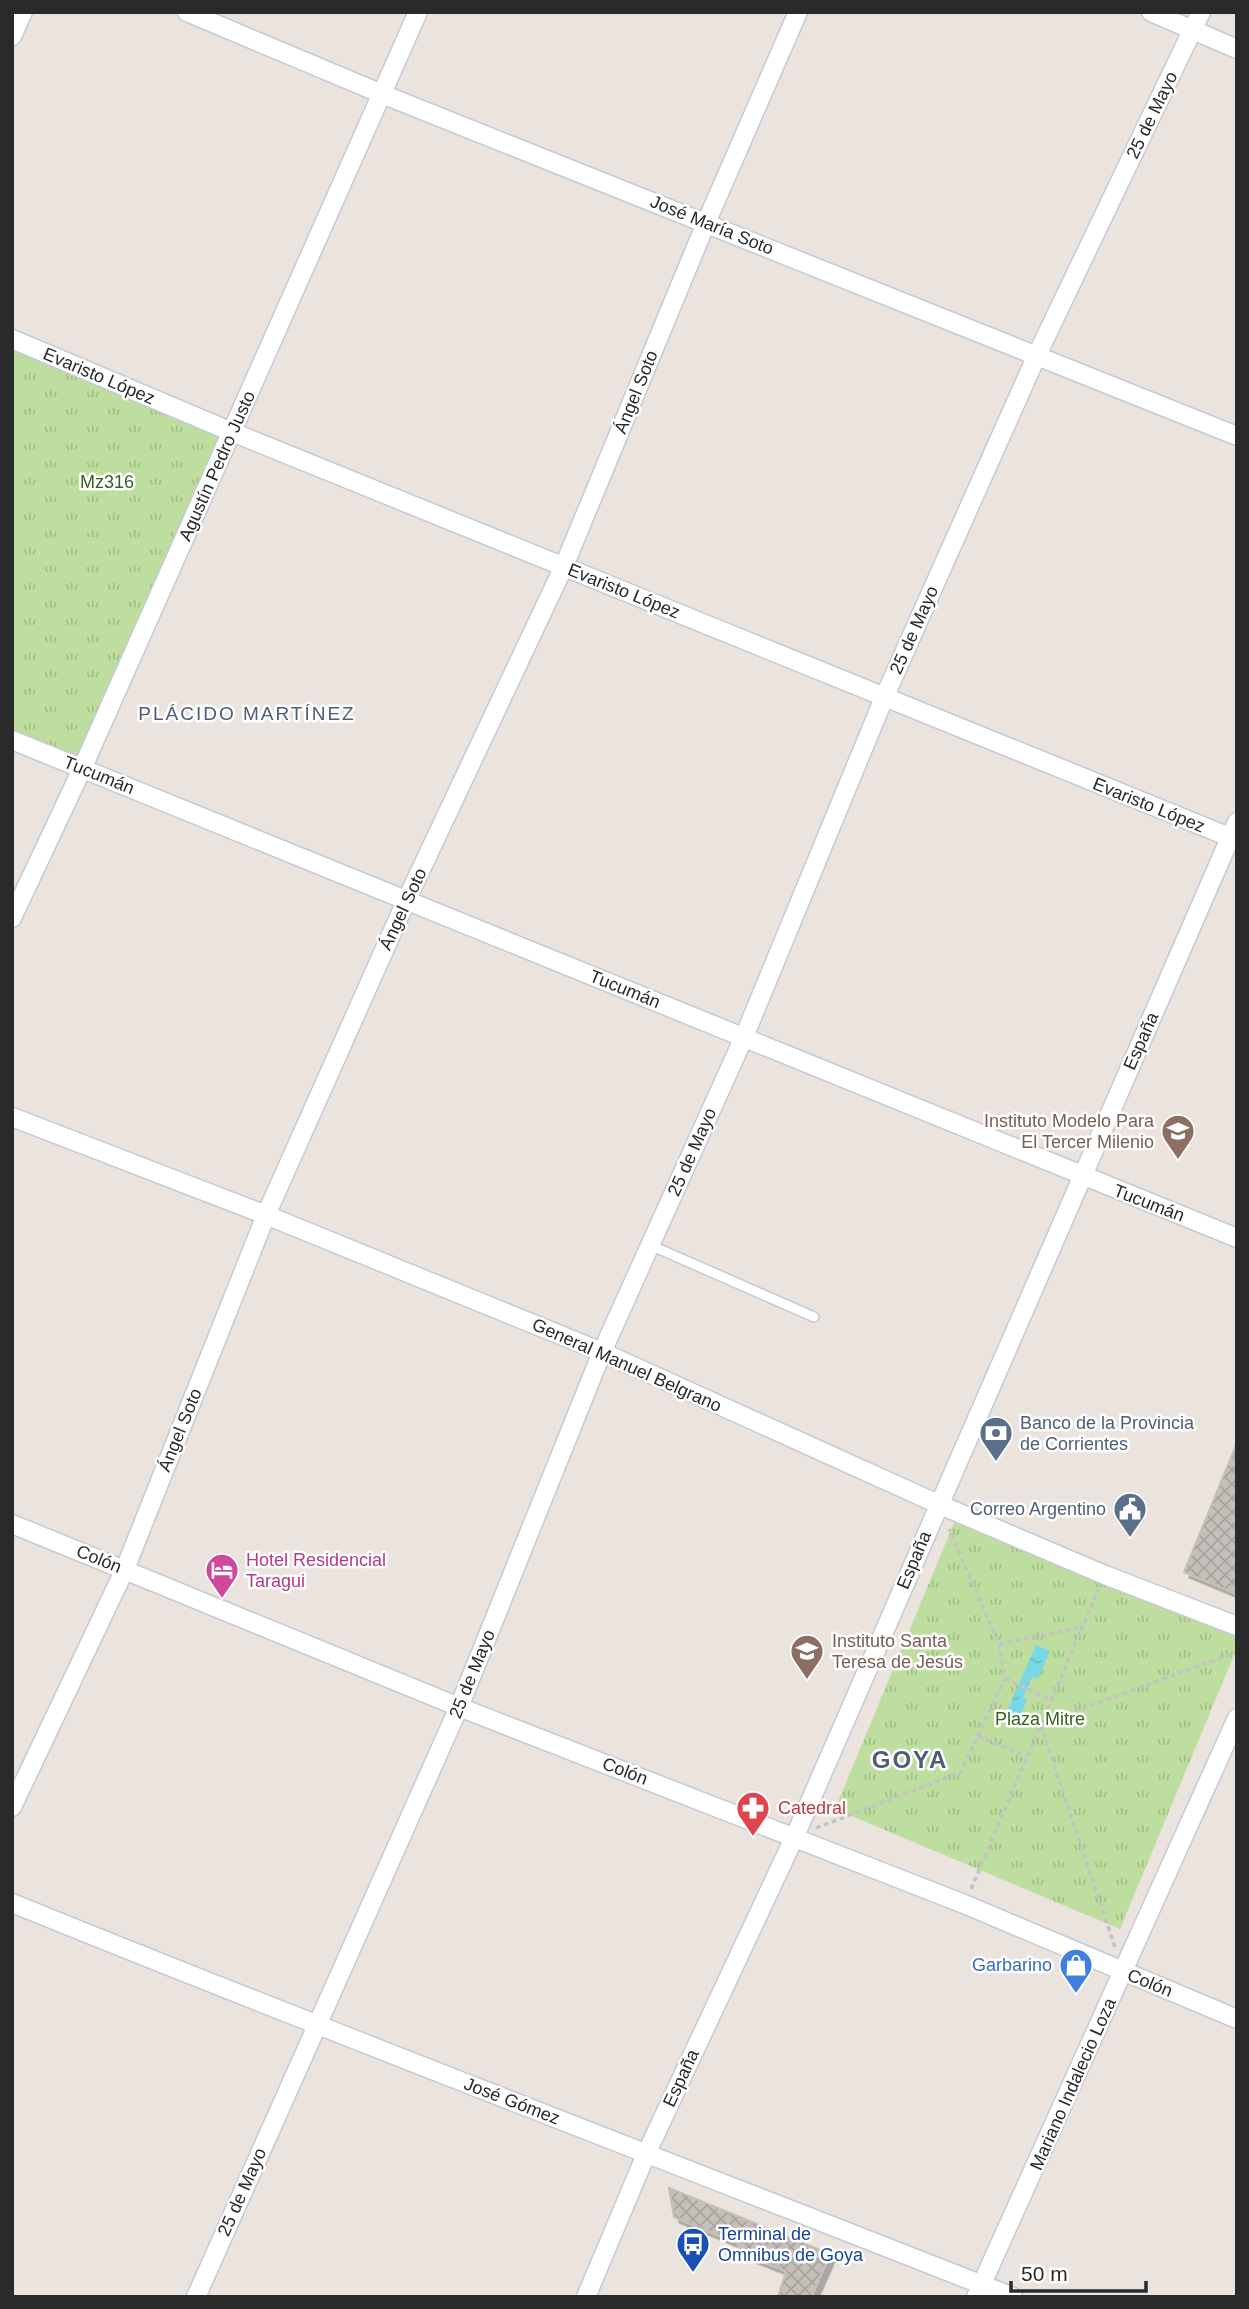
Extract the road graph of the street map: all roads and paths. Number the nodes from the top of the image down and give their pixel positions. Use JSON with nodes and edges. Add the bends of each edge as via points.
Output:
{"nodes":[{"id":1,"x":23,"y":12,"type":"edge"},
{"id":2,"x":187,"y":12,"type":"edge"},
{"id":3,"x":418,"y":12,"type":"edge"},
{"id":4,"x":798,"y":12,"type":"edge"},
{"id":5,"x":1151,"y":12,"type":"edge"},
{"id":6,"x":1201,"y":12,"type":"edge"},
{"id":7,"x":1193,"y":31,"type":"junction"},
{"id":8,"x":12,"y":36,"type":"edge"},
{"id":9,"x":1237,"y":48,"type":"edge"},
{"id":10,"x":382,"y":94,"type":"junction"},
{"id":11,"x":706,"y":223,"type":"junction"},
{"id":12,"x":12,"y":339,"type":"edge"},
{"id":13,"x":1037,"y":355,"type":"junction"},
{"id":14,"x":232,"y":432,"type":"junction"},
{"id":15,"x":1237,"y":436,"type":"edge"},
{"id":16,"x":564,"y":566,"type":"junction"},
{"id":17,"x":884,"y":698,"type":"junction"},
{"id":18,"x":12,"y":740,"type":"edge"},
{"id":19,"x":82,"y":769,"type":"junction"},
{"id":20,"x":1235,"y":833,"type":"edge"},
{"id":21,"x":407,"y":899,"type":"junction"},
{"id":22,"x":12,"y":918,"type":"edge"},
{"id":23,"x":744,"y":1037,"type":"junction"},
{"id":24,"x":12,"y":1117,"type":"edge"},
{"id":25,"x":1081,"y":1177,"type":"junction"},
{"id":26,"x":266,"y":1215,"type":"junction"},
{"id":27,"x":1237,"y":1238,"type":"edge"},
{"id":28,"x":650,"y":1245,"type":"junction"},
{"id":29,"x":814,"y":1317,"type":"dead end"},
{"id":30,"x":602,"y":1352,"type":"junction"},
{"id":31,"x":938,"y":1504,"type":"junction"},
{"id":32,"x":12,"y":1524,"type":"edge"},
{"id":33,"x":125,"y":1569,"type":"junction"},
{"id":34,"x":1105,"y":1575,"type":"junction"},
{"id":35,"x":1237,"y":1626,"type":"edge"},
{"id":36,"x":1082,"y":1627,"type":"junction"},
{"id":37,"x":999,"y":1644,"type":"junction"},
{"id":38,"x":1237,"y":1652,"type":"edge"},
{"id":39,"x":1005,"y":1678,"type":"junction"},
{"id":40,"x":1051,"y":1700,"type":"junction"},
{"id":41,"x":459,"y":1707,"type":"junction"},
{"id":42,"x":1237,"y":1717,"type":"edge"},
{"id":43,"x":1040,"y":1724,"type":"junction"},
{"id":44,"x":978,"y":1736,"type":"junction"},
{"id":45,"x":1026,"y":1756,"type":"junction"},
{"id":46,"x":12,"y":1807,"type":"edge"},
{"id":47,"x":795,"y":1836,"type":"junction"},
{"id":48,"x":12,"y":1903,"type":"edge"},
{"id":49,"x":964,"y":1904,"type":"junction"},
{"id":50,"x":1124,"y":1972,"type":"junction"},
{"id":51,"x":1237,"y":2019,"type":"edge"},
{"id":52,"x":316,"y":2026,"type":"junction"},
{"id":53,"x":647,"y":2152,"type":"junction"},
{"id":54,"x":979,"y":2291,"type":"edge"},
{"id":55,"x":196,"y":2297,"type":"edge"},
{"id":56,"x":586,"y":2297,"type":"edge"},
{"id":57,"x":1013,"y":2297,"type":"edge"}],
"edges":[{"from":1,"to":8,"type":"street"},
{"from":2,"to":10,"type":"street","name":"José María Soto"},
{"from":3,"to":10,"type":"street","name":"Agustín Pedro Justo"},
{"from":4,"to":11,"type":"street","name":"Ángel Soto"},
{"from":5,"to":7,"type":"street"},
{"from":6,"to":7,"type":"street","name":"25 de Mayo"},
{"from":7,"to":9,"type":"street"},
{"from":7,"to":13,"type":"street","name":"25 de Mayo"},
{"from":10,"to":11,"type":"street","name":"José María Soto"},
{"from":10,"to":14,"type":"street","name":"Agustín Pedro Justo"},
{"from":11,"to":13,"type":"street","name":"José María Soto"},
{"from":11,"to":16,"type":"street","name":"Ángel Soto"},
{"from":12,"to":14,"type":"street","name":"Evaristo López"},
{"from":13,"to":15,"type":"street","name":"José María Soto"},
{"from":13,"to":17,"type":"street","name":"25 de Mayo"},
{"from":14,"to":16,"type":"street","name":"Evaristo López"},
{"from":14,"to":19,"type":"street","name":"Agustín Pedro Justo"},
{"from":16,"to":17,"type":"street","name":"Evaristo López"},
{"from":16,"to":21,"type":"street","name":"Ángel Soto"},
{"from":17,"to":20,"type":"street","name":"Evaristo López"},
{"from":17,"to":23,"type":"street","name":"25 de Mayo"},
{"from":18,"to":19,"type":"street","name":"Tucumán"},
{"from":19,"to":21,"type":"street","name":"Tucumán"},
{"from":19,"to":22,"type":"street","name":"Agustín Pedro Justo"},
{"from":20,"to":25,"type":"street","name":"España"},
{"from":21,"to":23,"type":"street","name":"Tucumán"},
{"from":21,"to":26,"type":"street","name":"Ángel Soto"},
{"from":23,"to":25,"type":"street","name":"Tucumán"},
{"from":23,"to":28,"type":"street","name":"25 de Mayo"},
{"from":24,"to":26,"type":"street","name":"General Manuel Belgrano"},
{"from":25,"to":27,"type":"street","name":"Tucumán"},
{"from":25,"to":31,"type":"street","name":"España"},
{"from":26,"to":30,"type":"street","name":"General Manuel Belgrano"},
{"from":26,"to":33,"type":"street","name":"Ángel Soto"},
{"from":28,"to":29,"type":"lane"},
{"from":28,"to":30,"type":"street","name":"25 de Mayo"},
{"from":30,"to":31,"type":"street","name":"General Manuel Belgrano"},
{"from":30,"to":41,"type":"street","name":"25 de Mayo"},
{"from":31,"to":34,"type":"street","name":"General Manuel Belgrano"},
{"from":31,"to":37,"type":"path"},
{"from":31,"to":47,"type":"street","name":"España"},
{"from":32,"to":33,"type":"street","name":"Colón"},
{"from":33,"to":41,"type":"street","name":"Colón"},
{"from":33,"to":46,"type":"street","name":"Ángel Soto"},
{"from":34,"to":35,"type":"street","name":"General Manuel Belgrano"},
{"from":34,"to":36,"type":"path"},
{"from":36,"to":37,"type":"path"},
{"from":36,"to":40,"type":"path"},
{"from":37,"to":39,"type":"path"},
{"from":38,"to":43,"type":"path"},
{"from":39,"to":40,"type":"path"},
{"from":39,"to":44,"type":"path"},
{"from":40,"to":43,"type":"path"},
{"from":41,"to":47,"type":"street","name":"Colón"},
{"from":41,"to":52,"type":"street","name":"25 de Mayo"},
{"from":42,"to":50,"type":"street","name":"Mariano Indalecio Loza"},
{"from":43,"to":45,"type":"path"},
{"from":43,"to":50,"type":"path"},
{"from":44,"to":45,"type":"path"},
{"from":44,"to":47,"type":"path","via":[[961,1772]]},
{"from":45,"to":49,"type":"path"},
{"from":47,"to":49,"type":"street","name":"Colón"},
{"from":47,"to":53,"type":"street","name":"España"},
{"from":48,"to":52,"type":"street","name":"José Gómez"},
{"from":49,"to":50,"type":"street","name":"Colón"},
{"from":50,"to":51,"type":"street","name":"Colón"},
{"from":50,"to":54,"type":"street","name":"Mariano Indalecio Loza"},
{"from":52,"to":53,"type":"street","name":"José Gómez"},
{"from":52,"to":55,"type":"street","name":"25 de Mayo"},
{"from":53,"to":54,"type":"street","name":"José Gómez"},
{"from":53,"to":56,"type":"street","name":"España"},
{"from":54,"to":57,"type":"street","name":"José Gómez"}]}
